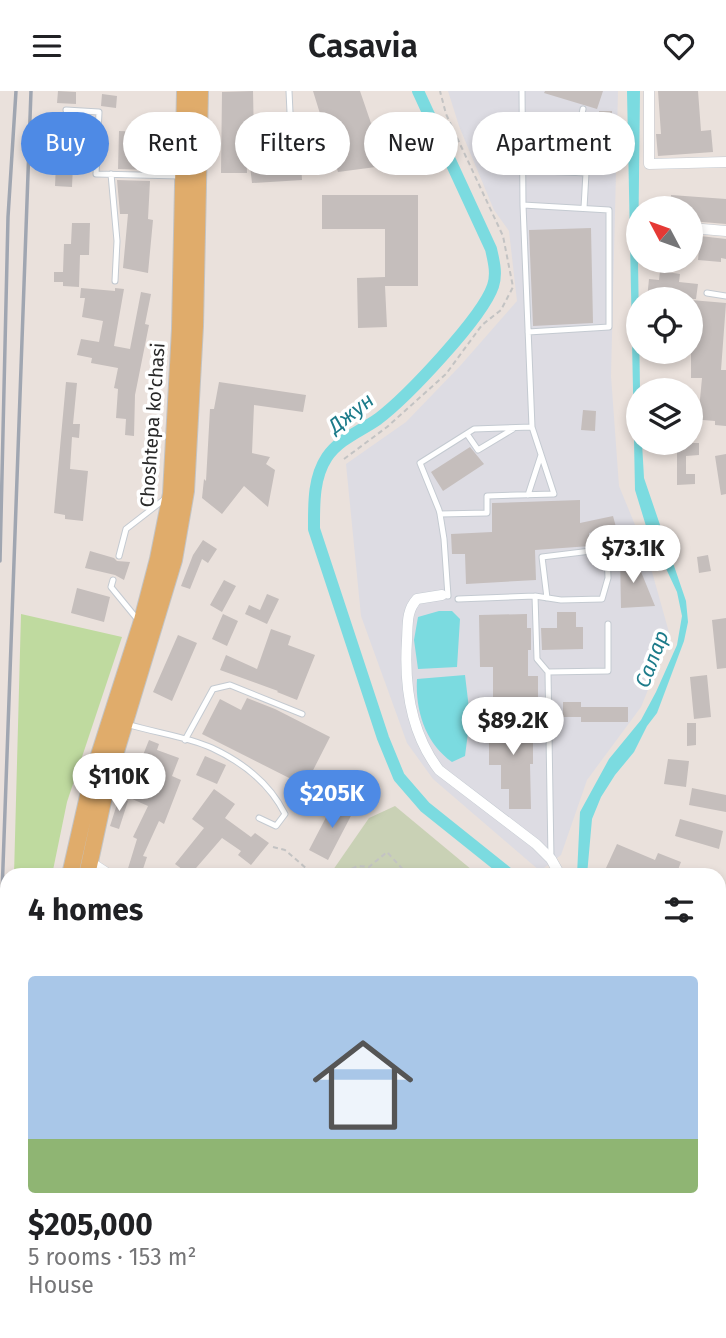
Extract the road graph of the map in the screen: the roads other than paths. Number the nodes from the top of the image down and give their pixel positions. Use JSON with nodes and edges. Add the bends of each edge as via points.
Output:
{"nodes":[{"id":1,"x":185,"y":91,"type":"edge"},
{"id":2,"x":200,"y":91,"type":"edge"},
{"id":3,"x":289,"y":91,"type":"edge"},
{"id":4,"x":522,"y":91,"type":"edge"},
{"id":5,"x":649,"y":91,"type":"edge"},
{"id":6,"x":583,"y":109,"type":"dead end"},
{"id":7,"x":66,"y":110,"type":"dead end"},
{"id":8,"x":290,"y":112,"type":"edge"},
{"id":9,"x":522,"y":112,"type":"edge"},
{"id":10,"x":582,"y":112,"type":"edge"},
{"id":11,"x":726,"y":162,"type":"edge"},
{"id":12,"x":111,"y":174,"type":"junction"},
{"id":13,"x":523,"y":175,"type":"edge"},
{"id":14,"x":586,"y":175,"type":"edge"},
{"id":15,"x":183,"y":176,"type":"junction"},
{"id":16,"x":523,"y":205,"type":"junction"},
{"id":17,"x":584,"y":208,"type":"junction"},
{"id":18,"x":704,"y":229,"type":"edge"},
{"id":19,"x":726,"y":231,"type":"edge"},
{"id":20,"x":115,"y":281,"type":"dead end"},
{"id":21,"x":707,"y":293,"type":"dead end"},
{"id":22,"x":726,"y":296,"type":"edge"},
{"id":23,"x":528,"y":332,"type":"junction"},
{"id":24,"x":516,"y":427,"type":"junction"},
{"id":25,"x":533,"y":427,"type":"junction"},
{"id":26,"x":467,"y":434,"type":"junction"},
{"id":27,"x":541,"y":455,"type":"junction"},
{"id":28,"x":171,"y":494,"type":"junction"},
{"id":29,"x":528,"y":495,"type":"junction"},
{"id":30,"x":440,"y":514,"type":"junction"},
{"id":31,"x":119,"y":556,"type":"dead end"},
{"id":32,"x":113,"y":580,"type":"dead end"},
{"id":33,"x":442,"y":595,"type":"joint"},
{"id":34,"x":535,"y":596,"type":"junction"},
{"id":35,"x":547,"y":598,"type":"junction"},
{"id":36,"x":458,"y":599,"type":"dead end"},
{"id":37,"x":141,"y":624,"type":"junction"},
{"id":38,"x":608,"y":624,"type":"dead end"},
{"id":39,"x":548,"y":672,"type":"junction"},
{"id":40,"x":302,"y":714,"type":"dead end"},
{"id":41,"x":124,"y":723,"type":"junction"},
{"id":42,"x":185,"y":740,"type":"junction"},
{"id":43,"x":259,"y":818,"type":"dead end"},
{"id":44,"x":551,"y":859,"type":"junction"},
{"id":45,"x":72,"y":868,"type":"edge"},
{"id":46,"x":89,"y":868,"type":"edge"},
{"id":47,"x":556,"y":868,"type":"edge"}],
"edges":[{"from":1,"to":15,"type":"main road","name":"Choshtepa ko'chasi"},
{"from":2,"to":41,"type":"main road","name":"Choshtepa ko'chasi","via":[[186,491],[174,559]]},
{"from":3,"to":8,"type":"lane"},
{"from":4,"to":9,"type":"lane"},
{"from":5,"to":11,"type":"street","via":[[649,164]]},
{"from":6,"to":10,"type":"lane"},
{"from":7,"to":12,"type":"lane","via":[[99,112],[96,174]]},
{"from":12,"to":15,"type":"lane"},
{"from":12,"to":20,"type":"lane"},
{"from":13,"to":16,"type":"lane"},
{"from":14,"to":17,"type":"lane"},
{"from":15,"to":28,"type":"main road","name":"Choshtepa ko'chasi"},
{"from":16,"to":17,"type":"lane"},
{"from":16,"to":23,"type":"lane"},
{"from":17,"to":23,"type":"lane","via":[[609,210],[609,327]]},
{"from":18,"to":19,"type":"street"},
{"from":21,"to":22,"type":"lane"},
{"from":23,"to":25,"type":"lane"},
{"from":24,"to":25,"type":"lane"},
{"from":24,"to":26,"type":"lane","via":[[474,429]]},
{"from":24,"to":26,"type":"lane","via":[[478,450]]},
{"from":25,"to":27,"type":"lane"},
{"from":26,"to":30,"type":"lane","via":[[420,463]]},
{"from":27,"to":29,"type":"lane"},
{"from":27,"to":29,"type":"lane","via":[[554,494]]},
{"from":28,"to":31,"type":"lane","via":[[126,529]]},
{"from":28,"to":37,"type":"main road","name":"Choshtepa ko'chasi"},
{"from":29,"to":30,"type":"lane","via":[[487,496],[487,513]]},
{"from":30,"to":33,"type":"lane","via":[[448,596]]},
{"from":32,"to":37,"type":"lane","via":[[111,587]]},
{"from":33,"to":44,"type":"street","via":[[417,599],[409,608],[405,666],[418,736],[449,780]]},
{"from":34,"to":35,"type":"lane"},
{"from":34,"to":36,"type":"lane"},
{"from":34,"to":39,"type":"lane","via":[[537,659]]},
{"from":35,"to":35,"type":"lane","via":[[602,599],[608,578],[607,549],[542,557]]},
{"from":37,"to":45,"type":"main road","name":"Choshtepa ko'chasi","via":[[96,762]]},
{"from":38,"to":39,"type":"lane","via":[[608,671]]},
{"from":39,"to":44,"type":"lane"},
{"from":40,"to":42,"type":"lane","via":[[230,685],[214,689]]},
{"from":41,"to":42,"type":"lane"},
{"from":41,"to":46,"type":"main road","name":"Choshtepa ko'chasi"},
{"from":42,"to":43,"type":"lane","via":[[211,747],[244,767],[276,796],[285,814],[276,826]]},
{"from":44,"to":47,"type":"street"}]}
